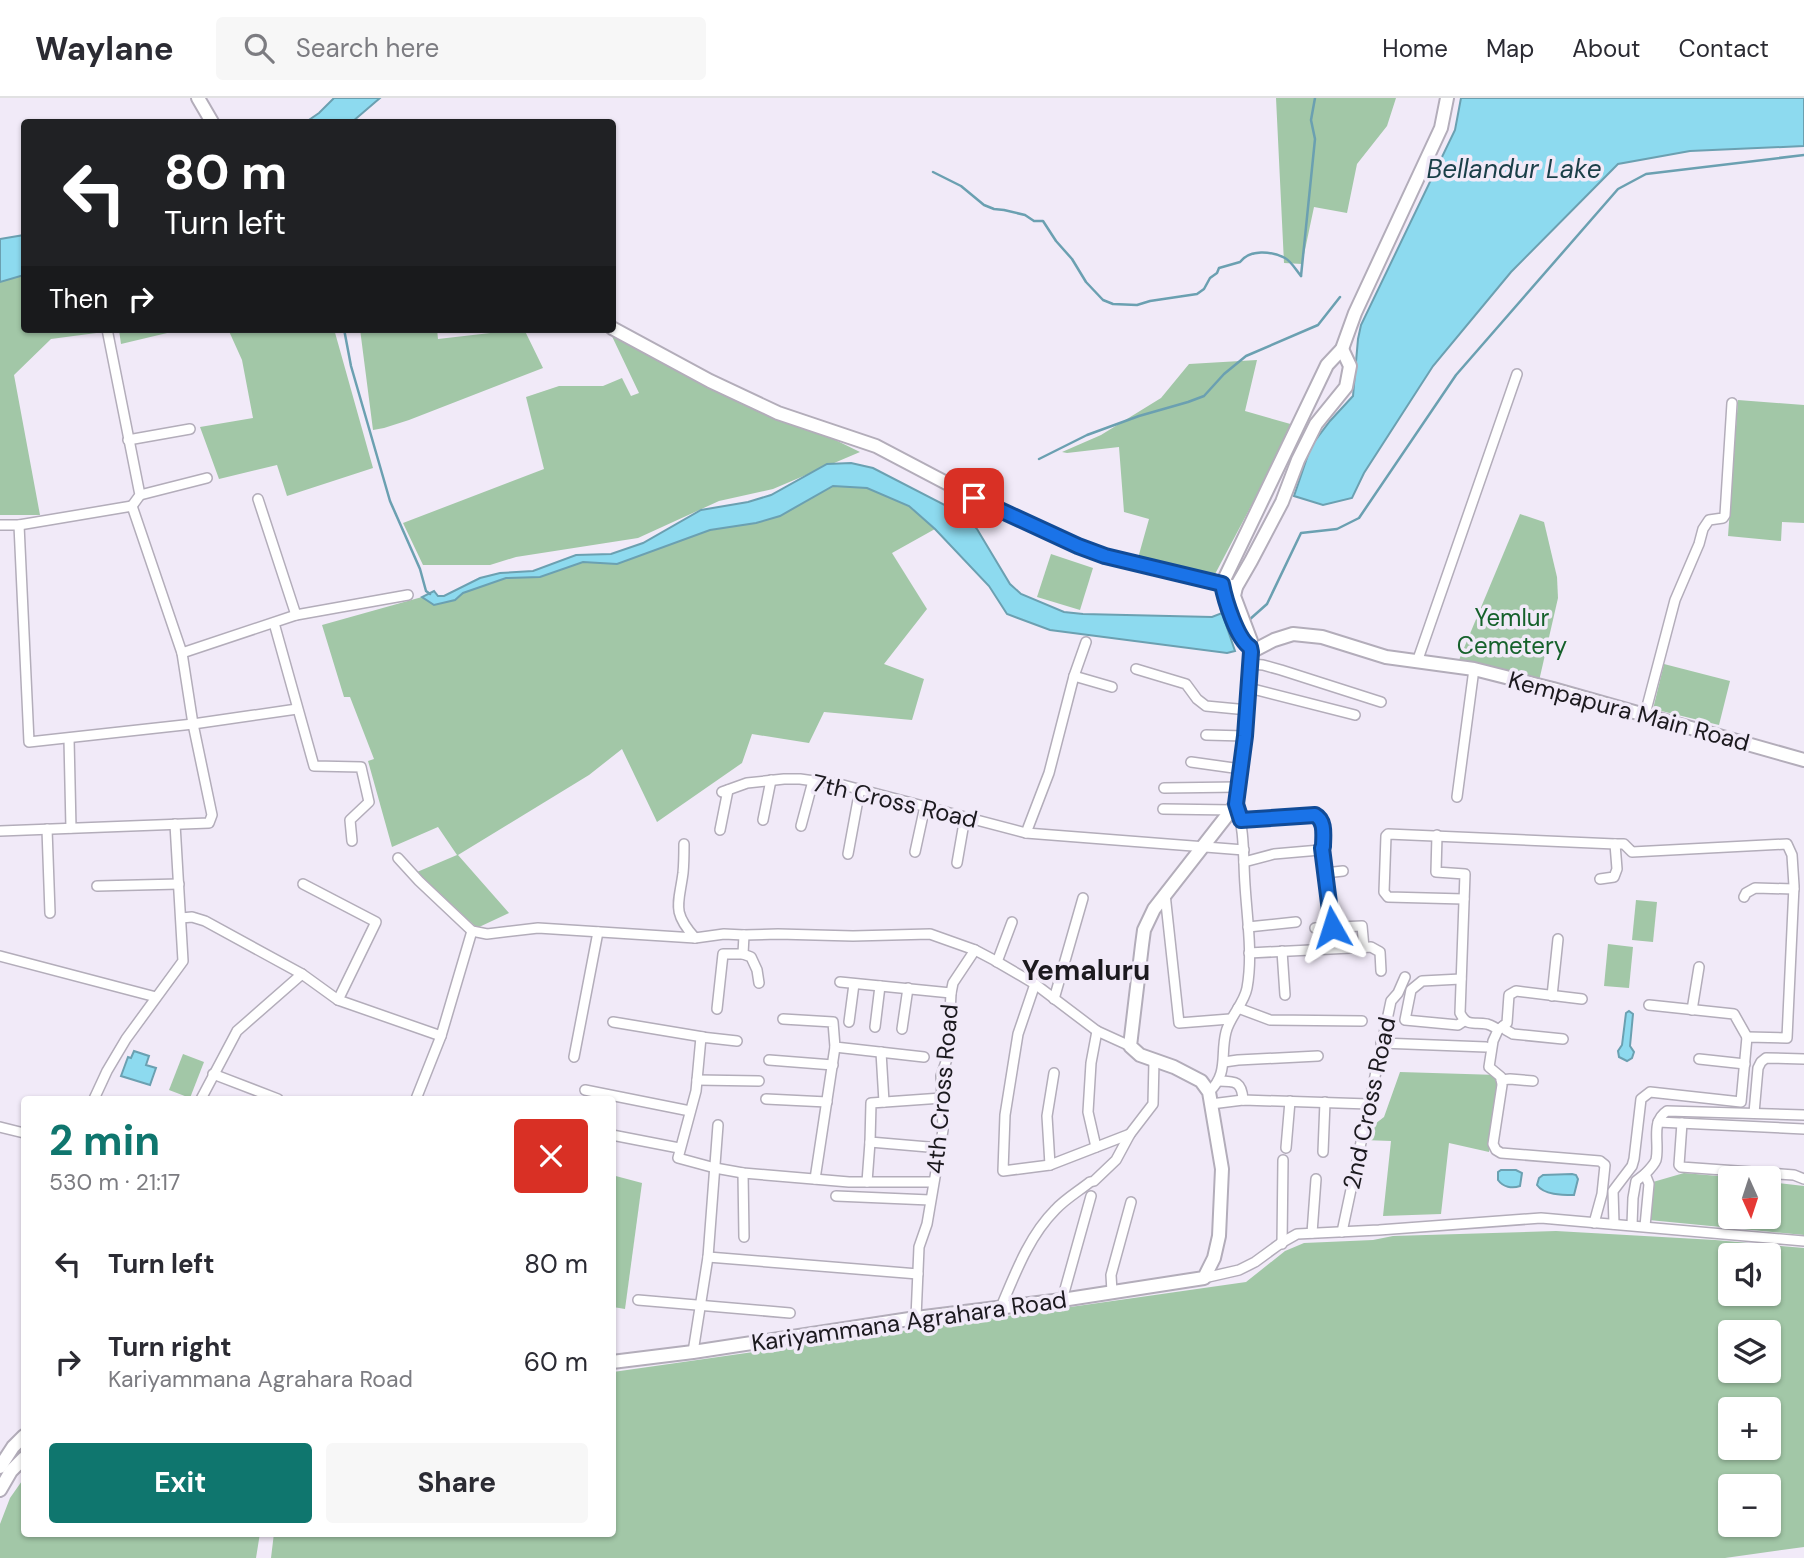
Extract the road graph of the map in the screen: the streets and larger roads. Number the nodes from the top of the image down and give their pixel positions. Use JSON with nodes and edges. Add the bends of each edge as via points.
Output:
{"nodes":[{"id":1,"x":198,"y":98,"type":"edge"},
{"id":2,"x":1447,"y":98,"type":"edge"},
{"id":3,"x":210,"y":119,"type":"edge"},
{"id":4,"x":616,"y":330,"type":"edge"},
{"id":5,"x":108,"y":333,"type":"edge"},
{"id":6,"x":1342,"y":349,"type":"junction"},
{"id":7,"x":1517,"y":374,"type":"dead end"},
{"id":8,"x":1732,"y":403,"type":"dead end"},
{"id":9,"x":190,"y":429,"type":"dead end"},
{"id":10,"x":128,"y":440,"type":"junction"},
{"id":11,"x":207,"y":478,"type":"dead end"},
{"id":12,"x":140,"y":495,"type":"junction"},
{"id":13,"x":258,"y":499,"type":"dead end"},
{"id":14,"x":132,"y":506,"type":"junction"},
{"id":15,"x":0,"y":525,"type":"edge"},
{"id":16,"x":19,"y":525,"type":"junction"},
{"id":17,"x":1229,"y":591,"type":"junction"},
{"id":18,"x":408,"y":595,"type":"dead end"},
{"id":19,"x":296,"y":615,"type":"junction"},
{"id":20,"x":274,"y":623,"type":"junction"},
{"id":21,"x":1086,"y":642,"type":"dead end"},
{"id":22,"x":1249,"y":649,"type":"junction"},
{"id":23,"x":182,"y":653,"type":"junction"},
{"id":24,"x":1417,"y":662,"type":"junction"},
{"id":25,"x":1136,"y":669,"type":"dead end"},
{"id":26,"x":1474,"y":669,"type":"junction"},
{"id":27,"x":1074,"y":676,"type":"junction"},
{"id":28,"x":1112,"y":687,"type":"dead end"},
{"id":29,"x":1249,"y":688,"type":"junction"},
{"id":30,"x":1381,"y":702,"type":"dead end"},
{"id":31,"x":297,"y":709,"type":"junction"},
{"id":32,"x":1248,"y":710,"type":"junction"},
{"id":33,"x":1645,"y":714,"type":"junction"},
{"id":34,"x":1354,"y":715,"type":"dead end"},
{"id":35,"x":192,"y":724,"type":"junction"},
{"id":36,"x":1206,"y":735,"type":"dead end"},
{"id":37,"x":1245,"y":736,"type":"junction"},
{"id":38,"x":69,"y":739,"type":"junction"},
{"id":39,"x":1804,"y":760,"type":"edge"},
{"id":40,"x":1191,"y":762,"type":"dead end"},
{"id":41,"x":1241,"y":769,"type":"junction"},
{"id":42,"x":771,"y":780,"type":"junction"},
{"id":43,"x":813,"y":781,"type":"junction"},
{"id":44,"x":1238,"y":787,"type":"junction"},
{"id":45,"x":1164,"y":788,"type":"dead end"},
{"id":46,"x":860,"y":789,"type":"junction"},
{"id":47,"x":1457,"y":797,"type":"dead end"},
{"id":48,"x":925,"y":806,"type":"junction"},
{"id":49,"x":1163,"y":809,"type":"dead end"},
{"id":50,"x":1237,"y":811,"type":"junction"},
{"id":51,"x":965,"y":817,"type":"junction"},
{"id":52,"x":763,"y":820,"type":"dead end"},
{"id":53,"x":175,"y":824,"type":"junction"},
{"id":54,"x":801,"y":827,"type":"dead end"},
{"id":55,"x":71,"y":828,"type":"junction"},
{"id":56,"x":47,"y":829,"type":"junction"},
{"id":57,"x":720,"y":830,"type":"dead end"},
{"id":58,"x":0,"y":831,"type":"edge"},
{"id":59,"x":1026,"y":833,"type":"junction"},
{"id":60,"x":1437,"y":835,"type":"junction"},
{"id":61,"x":352,"y":841,"type":"dead end"},
{"id":62,"x":684,"y":844,"type":"dead end"},
{"id":63,"x":1615,"y":844,"type":"junction"},
{"id":64,"x":1203,"y":846,"type":"junction"},
{"id":65,"x":1322,"y":848,"type":"junction"},
{"id":66,"x":1244,"y":850,"type":"junction"},
{"id":67,"x":915,"y":852,"type":"dead end"},
{"id":68,"x":848,"y":854,"type":"dead end"},
{"id":69,"x":398,"y":858,"type":"dead end"},
{"id":70,"x":1244,"y":862,"type":"junction"},
{"id":71,"x":957,"y":863,"type":"dead end"},
{"id":72,"x":1343,"y":871,"type":"dead end"},
{"id":73,"x":1325,"y":873,"type":"junction"},
{"id":74,"x":1600,"y":879,"type":"dead end"},
{"id":75,"x":179,"y":884,"type":"junction"},
{"id":76,"x":303,"y":884,"type":"dead end"},
{"id":77,"x":97,"y":886,"type":"dead end"},
{"id":78,"x":1794,"y":889,"type":"junction"},
{"id":79,"x":1165,"y":894,"type":"junction"},
{"id":80,"x":1744,"y":897,"type":"dead end"},
{"id":81,"x":1083,"y":898,"type":"dead end"},
{"id":82,"x":1464,"y":899,"type":"junction"},
{"id":83,"x":50,"y":913,"type":"dead end"},
{"id":84,"x":181,"y":918,"type":"junction"},
{"id":85,"x":1012,"y":922,"type":"dead end"},
{"id":86,"x":1296,"y":922,"type":"dead end"},
{"id":87,"x":1248,"y":927,"type":"junction"},
{"id":88,"x":1332,"y":927,"type":"junction"},
{"id":89,"x":1315,"y":928,"type":"dead end"},
{"id":90,"x":472,"y":931,"type":"junction"},
{"id":91,"x":598,"y":932,"type":"junction"},
{"id":92,"x":744,"y":935,"type":"junction"},
{"id":93,"x":695,"y":937,"type":"junction"},
{"id":94,"x":1558,"y":939,"type":"dead end"},
{"id":95,"x":1364,"y":948,"type":"junction"},
{"id":96,"x":975,"y":950,"type":"junction"},
{"id":97,"x":1282,"y":951,"type":"junction"},
{"id":98,"x":1249,"y":953,"type":"junction"},
{"id":99,"x":743,"y":954,"type":"junction"},
{"id":100,"x":0,"y":956,"type":"edge"},
{"id":101,"x":997,"y":962,"type":"junction"},
{"id":102,"x":1699,"y":967,"type":"dead end"},
{"id":103,"x":1381,"y":971,"type":"dead end"},
{"id":104,"x":302,"y":974,"type":"junction"},
{"id":105,"x":1405,"y":977,"type":"dead end"},
{"id":106,"x":1461,"y":979,"type":"junction"},
{"id":107,"x":840,"y":982,"type":"dead end"},
{"id":108,"x":759,"y":983,"type":"dead end"},
{"id":109,"x":853,"y":984,"type":"junction"},
{"id":110,"x":1035,"y":984,"type":"junction"},
{"id":111,"x":880,"y":986,"type":"junction"},
{"id":112,"x":908,"y":988,"type":"junction"},
{"id":113,"x":951,"y":993,"type":"junction"},
{"id":114,"x":1285,"y":995,"type":"dead end"},
{"id":115,"x":1552,"y":996,"type":"junction"},
{"id":116,"x":156,"y":997,"type":"junction"},
{"id":117,"x":1054,"y":999,"type":"junction"},
{"id":118,"x":1582,"y":999,"type":"dead end"},
{"id":119,"x":338,"y":1000,"type":"junction"},
{"id":120,"x":1649,"y":1005,"type":"dead end"},
{"id":121,"x":1238,"y":1008,"type":"junction"},
{"id":122,"x":717,"y":1009,"type":"dead end"},
{"id":123,"x":1692,"y":1010,"type":"junction"},
{"id":124,"x":783,"y":1019,"type":"dead end"},
{"id":125,"x":1230,"y":1019,"type":"junction"},
{"id":126,"x":1362,"y":1021,"type":"dead end"},
{"id":127,"x":1464,"y":1021,"type":"junction"},
{"id":128,"x":613,"y":1022,"type":"dead end"},
{"id":129,"x":849,"y":1022,"type":"dead end"},
{"id":130,"x":875,"y":1027,"type":"dead end"},
{"id":131,"x":1501,"y":1028,"type":"junction"},
{"id":132,"x":902,"y":1029,"type":"dead end"},
{"id":133,"x":1097,"y":1031,"type":"junction"},
{"id":134,"x":440,"y":1036,"type":"junction"},
{"id":135,"x":703,"y":1037,"type":"junction"},
{"id":136,"x":1747,"y":1037,"type":"junction"},
{"id":137,"x":1563,"y":1039,"type":"dead end"},
{"id":138,"x":737,"y":1041,"type":"dead end"},
{"id":139,"x":1381,"y":1043,"type":"junction"},
{"id":140,"x":1130,"y":1046,"type":"junction"},
{"id":141,"x":835,"y":1047,"type":"junction"},
{"id":142,"x":1486,"y":1047,"type":"dead end"},
{"id":143,"x":881,"y":1052,"type":"junction"},
{"id":144,"x":1318,"y":1056,"type":"dead end"},
{"id":145,"x":573,"y":1057,"type":"dead end"},
{"id":146,"x":924,"y":1057,"type":"dead end"},
{"id":147,"x":1699,"y":1059,"type":"dead end"},
{"id":148,"x":1804,"y":1059,"type":"edge"},
{"id":149,"x":769,"y":1060,"type":"dead end"},
{"id":150,"x":1154,"y":1061,"type":"junction"},
{"id":151,"x":1224,"y":1062,"type":"junction"},
{"id":152,"x":1745,"y":1064,"type":"junction"},
{"id":153,"x":833,"y":1065,"type":"junction"},
{"id":154,"x":1054,"y":1073,"type":"dead end"},
{"id":155,"x":213,"y":1074,"type":"junction"},
{"id":156,"x":697,"y":1080,"type":"junction"},
{"id":157,"x":1501,"y":1080,"type":"junction"},
{"id":158,"x":759,"y":1081,"type":"dead end"},
{"id":159,"x":1219,"y":1081,"type":"junction"},
{"id":160,"x":1533,"y":1081,"type":"dead end"},
{"id":161,"x":586,"y":1090,"type":"dead end"},
{"id":162,"x":95,"y":1096,"type":"edge"},
{"id":163,"x":202,"y":1096,"type":"edge"},
{"id":164,"x":270,"y":1096,"type":"edge"},
{"id":165,"x":417,"y":1096,"type":"edge"},
{"id":166,"x":616,"y":1096,"type":"edge"},
{"id":167,"x":616,"y":1096,"type":"edge"},
{"id":168,"x":942,"y":1098,"type":"junction"},
{"id":169,"x":1210,"y":1098,"type":"junction"},
{"id":170,"x":766,"y":1099,"type":"dead end"},
{"id":171,"x":1243,"y":1100,"type":"junction"},
{"id":172,"x":1290,"y":1101,"type":"junction"},
{"id":173,"x":827,"y":1102,"type":"junction"},
{"id":174,"x":884,"y":1102,"type":"junction"},
{"id":175,"x":1325,"y":1102,"type":"junction"},
{"id":176,"x":1368,"y":1104,"type":"junction"},
{"id":177,"x":690,"y":1111,"type":"junction"},
{"id":178,"x":1754,"y":1113,"type":"junction"},
{"id":179,"x":1804,"y":1115,"type":"edge"},
{"id":180,"x":1658,"y":1122,"type":"junction"},
{"id":181,"x":1682,"y":1123,"type":"junction"},
{"id":182,"x":718,"y":1125,"type":"dead end"},
{"id":183,"x":0,"y":1127,"type":"edge"},
{"id":184,"x":1804,"y":1129,"type":"edge"},
{"id":185,"x":21,"y":1132,"type":"edge"},
{"id":186,"x":1130,"y":1134,"type":"junction"},
{"id":187,"x":616,"y":1136,"type":"edge"},
{"id":188,"x":870,"y":1142,"type":"junction"},
{"id":189,"x":679,"y":1147,"type":"junction"},
{"id":190,"x":1096,"y":1147,"type":"junction"},
{"id":191,"x":940,"y":1148,"type":"junction"},
{"id":192,"x":1286,"y":1148,"type":"dead end"},
{"id":193,"x":1323,"y":1152,"type":"dead end"},
{"id":194,"x":1283,"y":1160,"type":"dead end"},
{"id":195,"x":1050,"y":1165,"type":"junction"},
{"id":196,"x":715,"y":1168,"type":"junction"},
{"id":197,"x":743,"y":1173,"type":"junction"},
{"id":198,"x":1645,"y":1174,"type":"junction"},
{"id":199,"x":815,"y":1179,"type":"junction"},
{"id":200,"x":1804,"y":1179,"type":"edge"},
{"id":201,"x":1315,"y":1180,"type":"dead end"},
{"id":202,"x":867,"y":1182,"type":"junction"},
{"id":203,"x":933,"y":1182,"type":"junction"},
{"id":204,"x":1602,"y":1186,"type":"junction"},
{"id":205,"x":1613,"y":1191,"type":"junction"},
{"id":206,"x":836,"y":1196,"type":"dead end"},
{"id":207,"x":1091,"y":1196,"type":"dead end"},
{"id":208,"x":930,"y":1200,"type":"junction"},
{"id":209,"x":1131,"y":1202,"type":"dead end"},
{"id":210,"x":1594,"y":1223,"type":"junction"},
{"id":211,"x":1614,"y":1224,"type":"junction"},
{"id":212,"x":1632,"y":1225,"type":"junction"},
{"id":213,"x":1645,"y":1226,"type":"junction"},
{"id":214,"x":1342,"y":1232,"type":"junction"},
{"id":215,"x":1312,"y":1233,"type":"junction"},
{"id":216,"x":744,"y":1237,"type":"dead end"},
{"id":217,"x":1804,"y":1241,"type":"edge"},
{"id":218,"x":1282,"y":1244,"type":"junction"},
{"id":219,"x":708,"y":1257,"type":"junction"},
{"id":220,"x":918,"y":1275,"type":"junction"},
{"id":221,"x":1204,"y":1278,"type":"junction"},
{"id":222,"x":1112,"y":1292,"type":"junction"},
{"id":223,"x":638,"y":1300,"type":"dead end"},
{"id":224,"x":1062,"y":1300,"type":"junction"},
{"id":225,"x":700,"y":1306,"type":"junction"},
{"id":226,"x":1001,"y":1307,"type":"junction"},
{"id":227,"x":790,"y":1313,"type":"dead end"},
{"id":228,"x":916,"y":1318,"type":"junction"},
{"id":229,"x":693,"y":1352,"type":"junction"},
{"id":230,"x":616,"y":1362,"type":"edge"},
{"id":231,"x":21,"y":1439,"type":"edge"},
{"id":232,"x":21,"y":1461,"type":"edge"},
{"id":233,"x":0,"y":1467,"type":"edge"},
{"id":234,"x":0,"y":1490,"type":"edge"}],
"edges":[{"from":1,"to":3,"type":"street"},
{"from":2,"to":6,"type":"street","via":[[1441,128]]},
{"from":4,"to":17,"type":"street","via":[[710,382],[778,413],[876,446],[1078,546]]},
{"from":5,"to":10,"type":"street"},
{"from":6,"to":17,"type":"street","via":[[1327,365]]},
{"from":6,"to":17,"type":"street","via":[[1350,366],[1346,387],[1316,424],[1282,502],[1251,561]]},
{"from":7,"to":24,"type":"street"},
{"from":8,"to":33,"type":"street","via":[[1726,515],[1709,520],[1703,529],[1675,600]]},
{"from":9,"to":10,"type":"street"},
{"from":10,"to":12,"type":"street"},
{"from":11,"to":12,"type":"street"},
{"from":12,"to":14,"type":"street"},
{"from":13,"to":19,"type":"street"},
{"from":14,"to":16,"type":"street"},
{"from":14,"to":23,"type":"street"},
{"from":15,"to":16,"type":"street"},
{"from":16,"to":38,"type":"street","via":[[29,742]]},
{"from":17,"to":22,"type":"street"},
{"from":18,"to":19,"type":"street"},
{"from":19,"to":20,"type":"street"},
{"from":20,"to":23,"type":"street"},
{"from":20,"to":31,"type":"street"},
{"from":21,"to":27,"type":"street"},
{"from":22,"to":24,"type":"street","name":"Kempapura Main Road","via":[[1293,634]]},
{"from":22,"to":29,"type":"street"},
{"from":22,"to":30,"type":"street","via":[[1264,665]]},
{"from":23,"to":35,"type":"street"},
{"from":24,"to":26,"type":"street","name":"Kempapura Main Road"},
{"from":25,"to":32,"type":"street","via":[[1186,684],[1206,706]]},
{"from":26,"to":33,"type":"street","name":"Kempapura Main Road"},
{"from":26,"to":47,"type":"street"},
{"from":27,"to":28,"type":"street"},
{"from":27,"to":59,"type":"street","via":[[1049,773]]},
{"from":29,"to":32,"type":"street"},
{"from":29,"to":34,"type":"street"},
{"from":31,"to":35,"type":"street"},
{"from":31,"to":61,"type":"street","via":[[314,766],[361,767],[369,802],[350,820]]},
{"from":32,"to":37,"type":"street"},
{"from":33,"to":39,"type":"street","name":"Kempapura Main Road"},
{"from":35,"to":38,"type":"street"},
{"from":35,"to":53,"type":"street","via":[[212,815],[209,823]]},
{"from":36,"to":37,"type":"street"},
{"from":37,"to":41,"type":"street"},
{"from":38,"to":55,"type":"street"},
{"from":40,"to":41,"type":"street"},
{"from":41,"to":44,"type":"street"},
{"from":42,"to":43,"type":"street","name":"7th Cross Road"},
{"from":42,"to":52,"type":"street"},
{"from":42,"to":57,"type":"street","name":"7th Cross Road","via":[[725,791]]},
{"from":43,"to":46,"type":"street","name":"7th Cross Road"},
{"from":43,"to":54,"type":"street"},
{"from":44,"to":45,"type":"street"},
{"from":44,"to":50,"type":"street"},
{"from":46,"to":48,"type":"street","name":"7th Cross Road"},
{"from":46,"to":68,"type":"street"},
{"from":48,"to":51,"type":"street","name":"7th Cross Road"},
{"from":48,"to":67,"type":"street"},
{"from":49,"to":50,"type":"street"},
{"from":50,"to":64,"type":"street"},
{"from":50,"to":65,"type":"street","via":[[1320,817]]},
{"from":50,"to":66,"type":"street"},
{"from":51,"to":59,"type":"street","name":"7th Cross Road"},
{"from":51,"to":71,"type":"street"},
{"from":53,"to":55,"type":"street"},
{"from":53,"to":75,"type":"street"},
{"from":55,"to":56,"type":"street"},
{"from":56,"to":58,"type":"street"},
{"from":56,"to":83,"type":"street"},
{"from":59,"to":64,"type":"street","name":"7th Cross Road"},
{"from":60,"to":63,"type":"street"},
{"from":60,"to":82,"type":"street","via":[[1436,872],[1465,874]]},
{"from":60,"to":82,"type":"street","via":[[1386,836],[1384,892],[1388,897]]},
{"from":62,"to":93,"type":"street","via":[[678,911]]},
{"from":63,"to":74,"type":"street","via":[[1614,877]]},
{"from":63,"to":78,"type":"street","via":[[1632,852],[1787,844]]},
{"from":64,"to":66,"type":"street","name":"7th Cross Road"},
{"from":64,"to":79,"type":"street"},
{"from":65,"to":70,"type":"street"},
{"from":65,"to":73,"type":"street"},
{"from":66,"to":70,"type":"street"},
{"from":69,"to":90,"type":"street"},
{"from":70,"to":87,"type":"street"},
{"from":72,"to":73,"type":"street"},
{"from":73,"to":88,"type":"street"},
{"from":75,"to":77,"type":"street"},
{"from":75,"to":84,"type":"street"},
{"from":76,"to":119,"type":"street","via":[[376,922]]},
{"from":78,"to":80,"type":"street","via":[[1755,888]]},
{"from":78,"to":136,"type":"street","via":[[1787,1038]]},
{"from":79,"to":125,"type":"street","via":[[1178,1021]]},
{"from":79,"to":140,"type":"street","via":[[1144,930]]},
{"from":81,"to":117,"type":"street"},
{"from":82,"to":106,"type":"street"},
{"from":84,"to":104,"type":"street","via":[[205,921]]},
{"from":84,"to":116,"type":"street","via":[[183,961]]},
{"from":85,"to":101,"type":"street"},
{"from":86,"to":87,"type":"street"},
{"from":87,"to":98,"type":"street"},
{"from":88,"to":89,"type":"street"},
{"from":88,"to":95,"type":"street","via":[[1362,926]]},
{"from":90,"to":91,"type":"street","via":[[487,934],[538,928]]},
{"from":90,"to":134,"type":"street"},
{"from":91,"to":93,"type":"street"},
{"from":91,"to":145,"type":"street"},
{"from":92,"to":93,"type":"street"},
{"from":92,"to":96,"type":"street","via":[[930,934]]},
{"from":92,"to":99,"type":"street"},
{"from":94,"to":115,"type":"street"},
{"from":95,"to":97,"type":"street"},
{"from":95,"to":103,"type":"street","via":[[1380,952]]},
{"from":96,"to":101,"type":"street"},
{"from":96,"to":113,"type":"street","name":"4th Cross Road","via":[[953,982]]},
{"from":97,"to":98,"type":"street"},
{"from":97,"to":114,"type":"street"},
{"from":98,"to":121,"type":"street","via":[[1247,990]]},
{"from":99,"to":108,"type":"street","via":[[751,957]]},
{"from":99,"to":122,"type":"street","via":[[723,954]]},
{"from":100,"to":116,"type":"street"},
{"from":101,"to":110,"type":"street"},
{"from":102,"to":123,"type":"street"},
{"from":104,"to":119,"type":"street"},
{"from":104,"to":155,"type":"street","via":[[237,1031]]},
{"from":105,"to":139,"type":"street","name":"2nd Cross Road","via":[[1391,1001]]},
{"from":106,"to":127,"type":"street"},
{"from":106,"to":127,"type":"street","via":[[1422,981],[1411,990],[1405,1020],[1458,1025]]},
{"from":107,"to":109,"type":"street"},
{"from":109,"to":111,"type":"street"},
{"from":109,"to":129,"type":"street"},
{"from":110,"to":117,"type":"street"},
{"from":110,"to":195,"type":"street","via":[[1018,1034],[1005,1115],[1003,1171]]},
{"from":111,"to":112,"type":"street"},
{"from":111,"to":130,"type":"street"},
{"from":112,"to":113,"type":"street"},
{"from":112,"to":132,"type":"street"},
{"from":113,"to":168,"type":"street","name":"4th Cross Road"},
{"from":115,"to":118,"type":"street"},
{"from":115,"to":131,"type":"street","via":[[1516,991],[1509,995],[1507,1023]]},
{"from":116,"to":162,"type":"street","via":[[107,1070]]},
{"from":117,"to":133,"type":"street"},
{"from":119,"to":134,"type":"street"},
{"from":120,"to":123,"type":"street"},
{"from":121,"to":125,"type":"street"},
{"from":121,"to":126,"type":"street","via":[[1270,1020]]},
{"from":123,"to":136,"type":"street","via":[[1734,1014]]},
{"from":124,"to":141,"type":"street","via":[[833,1022]]},
{"from":125,"to":151,"type":"street"},
{"from":127,"to":131,"type":"street"},
{"from":128,"to":135,"type":"street"},
{"from":131,"to":137,"type":"street","via":[[1513,1034]]},
{"from":131,"to":157,"type":"street","via":[[1493,1041],[1489,1067]]},
{"from":133,"to":140,"type":"street"},
{"from":133,"to":190,"type":"street","via":[[1088,1112]]},
{"from":134,"to":165,"type":"street"},
{"from":135,"to":138,"type":"street"},
{"from":135,"to":156,"type":"street"},
{"from":136,"to":152,"type":"street"},
{"from":139,"to":142,"type":"street"},
{"from":139,"to":176,"type":"street","name":"2nd Cross Road"},
{"from":140,"to":150,"type":"street"},
{"from":141,"to":143,"type":"street"},
{"from":141,"to":153,"type":"street"},
{"from":143,"to":146,"type":"street"},
{"from":143,"to":174,"type":"street"},
{"from":144,"to":151,"type":"street"},
{"from":147,"to":152,"type":"street"},
{"from":148,"to":178,"type":"street","via":[[1766,1058],[1760,1062]]},
{"from":149,"to":153,"type":"street"},
{"from":150,"to":169,"type":"street","via":[[1201,1081]]},
{"from":150,"to":186,"type":"street","via":[[1153,1104]]},
{"from":151,"to":159,"type":"street"},
{"from":152,"to":205,"type":"street","via":[[1741,1102],[1650,1092],[1641,1099],[1632,1166]]},
{"from":153,"to":173,"type":"street"},
{"from":154,"to":195,"type":"street","via":[[1047,1116]]},
{"from":155,"to":163,"type":"street"},
{"from":155,"to":164,"type":"street"},
{"from":156,"to":158,"type":"street"},
{"from":156,"to":177,"type":"street"},
{"from":157,"to":160,"type":"street"},
{"from":157,"to":204,"type":"street","via":[[1496,1150],[1600,1161],[1605,1165]]},
{"from":159,"to":169,"type":"street"},
{"from":159,"to":171,"type":"street","via":[[1239,1084]]},
{"from":161,"to":167,"type":"street"},
{"from":166,"to":177,"type":"street"},
{"from":168,"to":174,"type":"street"},
{"from":168,"to":191,"type":"street","name":"4th Cross Road"},
{"from":169,"to":171,"type":"street"},
{"from":169,"to":221,"type":"street","via":[[1222,1169],[1219,1236]]},
{"from":170,"to":173,"type":"street"},
{"from":171,"to":172,"type":"street"},
{"from":172,"to":175,"type":"street"},
{"from":172,"to":192,"type":"street"},
{"from":173,"to":199,"type":"street"},
{"from":174,"to":188,"type":"street","via":[[871,1103]]},
{"from":175,"to":176,"type":"street"},
{"from":175,"to":193,"type":"street"},
{"from":176,"to":214,"type":"street","name":"2nd Cross Road"},
{"from":177,"to":189,"type":"street"},
{"from":178,"to":179,"type":"street"},
{"from":178,"to":180,"type":"street","via":[[1674,1110]]},
{"from":180,"to":181,"type":"street"},
{"from":180,"to":198,"type":"street","via":[[1656,1162]]},
{"from":181,"to":184,"type":"street"},
{"from":181,"to":200,"type":"street","via":[[1681,1167]]},
{"from":182,"to":196,"type":"street"},
{"from":183,"to":185,"type":"street"},
{"from":186,"to":190,"type":"street"},
{"from":186,"to":226,"type":"street","via":[[1116,1160],[1055,1209],[1039,1230]]},
{"from":187,"to":189,"type":"street"},
{"from":188,"to":191,"type":"street"},
{"from":188,"to":202,"type":"street"},
{"from":189,"to":196,"type":"street","via":[[678,1158]]},
{"from":190,"to":195,"type":"street"},
{"from":191,"to":203,"type":"street","name":"4th Cross Road"},
{"from":194,"to":218,"type":"street"},
{"from":196,"to":197,"type":"street"},
{"from":196,"to":219,"type":"street"},
{"from":197,"to":199,"type":"street"},
{"from":197,"to":216,"type":"street"},
{"from":198,"to":212,"type":"street","via":[[1636,1181]]},
{"from":198,"to":213,"type":"street","via":[[1649,1184]]},
{"from":199,"to":202,"type":"street"},
{"from":201,"to":215,"type":"street"},
{"from":202,"to":203,"type":"street"},
{"from":203,"to":208,"type":"street","name":"4th Cross Road"},
{"from":204,"to":205,"type":"street"},
{"from":204,"to":210,"type":"street"},
{"from":205,"to":211,"type":"street"},
{"from":206,"to":208,"type":"street"},
{"from":207,"to":224,"type":"street"},
{"from":208,"to":220,"type":"street","name":"4th Cross Road"},
{"from":209,"to":222,"type":"street","via":[[1111,1275]]},
{"from":210,"to":211,"type":"street","name":"Kariyammana Agrahara Road"},
{"from":210,"to":214,"type":"street","name":"Kariyammana Agrahara Road","via":[[1541,1218]]},
{"from":211,"to":212,"type":"street","name":"Kariyammana Agrahara Road"},
{"from":212,"to":213,"type":"street","name":"Kariyammana Agrahara Road"},
{"from":213,"to":217,"type":"street","name":"Kariyammana Agrahara Road"},
{"from":214,"to":215,"type":"street","name":"Kariyammana Agrahara Road"},
{"from":215,"to":218,"type":"street","name":"Kariyammana Agrahara Road","via":[[1297,1234]]},
{"from":218,"to":221,"type":"street","name":"Kariyammana Agrahara Road","via":[[1239,1270]]},
{"from":219,"to":220,"type":"street"},
{"from":219,"to":225,"type":"street"},
{"from":220,"to":228,"type":"street","name":"4th Cross Road"},
{"from":221,"to":222,"type":"street","name":"Kariyammana Agrahara Road"},
{"from":222,"to":224,"type":"street","name":"Kariyammana Agrahara Road"},
{"from":223,"to":225,"type":"street"},
{"from":224,"to":226,"type":"street","name":"Kariyammana Agrahara Road"},
{"from":225,"to":227,"type":"street"},
{"from":225,"to":229,"type":"street"},
{"from":226,"to":228,"type":"street","name":"Kariyammana Agrahara Road"},
{"from":228,"to":229,"type":"street","name":"Kariyammana Agrahara Road"},
{"from":229,"to":230,"type":"street","name":"Kariyammana Agrahara Road"},
{"from":231,"to":233,"type":"street"},
{"from":232,"to":234,"type":"street"}]}
